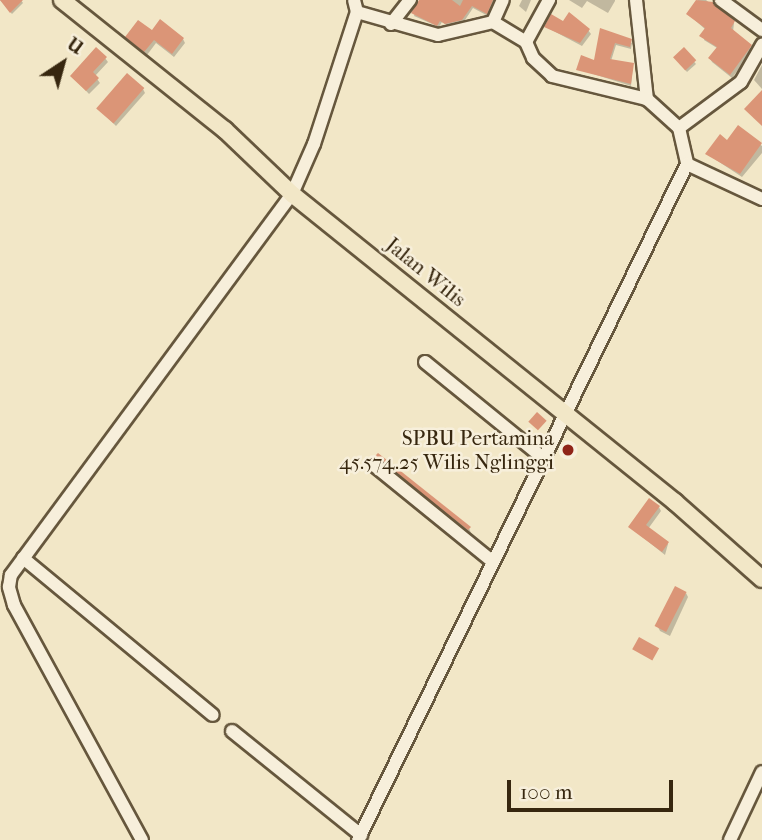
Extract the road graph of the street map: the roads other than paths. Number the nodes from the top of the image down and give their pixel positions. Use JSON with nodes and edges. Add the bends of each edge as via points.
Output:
{"nodes":[{"id":1,"x":62,"y":0,"type":"edge"},
{"id":2,"x":410,"y":0,"type":"edge"},
{"id":3,"x":503,"y":0,"type":"edge"},
{"id":4,"x":549,"y":0,"type":"edge"},
{"id":5,"x":636,"y":0,"type":"edge"},
{"id":6,"x":721,"y":0,"type":"edge"},
{"id":7,"x":356,"y":6,"type":"edge"},
{"id":8,"x":493,"y":22,"type":"junction"},
{"id":9,"x":391,"y":24,"type":"junction"},
{"id":10,"x":762,"y":30,"type":"edge"},
{"id":11,"x":526,"y":42,"type":"junction"},
{"id":12,"x":762,"y":45,"type":"edge"},
{"id":13,"x":647,"y":99,"type":"junction"},
{"id":14,"x":679,"y":128,"type":"junction"},
{"id":15,"x":688,"y":164,"type":"junction"},
{"id":16,"x":292,"y":194,"type":"junction"},
{"id":17,"x":762,"y":199,"type":"edge"},
{"id":18,"x":425,"y":362,"type":"dead end"},
{"id":19,"x":565,"y":414,"type":"junction"},
{"id":20,"x":543,"y":458,"type":"junction"},
{"id":21,"x":375,"y":466,"type":"dead end"},
{"id":22,"x":23,"y":558,"type":"junction"},
{"id":23,"x":494,"y":562,"type":"junction"},
{"id":24,"x":762,"y":579,"type":"edge"},
{"id":25,"x":213,"y":715,"type":"dead end"},
{"id":26,"x":232,"y":731,"type":"dead end"},
{"id":27,"x":762,"y":772,"type":"edge"},
{"id":28,"x":360,"y":838,"type":"edge"},
{"id":29,"x":142,"y":840,"type":"edge"},
{"id":30,"x":730,"y":840,"type":"edge"}],
"edges":[{"from":1,"to":16,"type":"main road","name":"Jalan Wilis","via":[[225,131]]},
{"from":2,"to":9,"type":"street"},
{"from":3,"to":8,"type":"street"},
{"from":4,"to":11,"type":"street"},
{"from":5,"to":13,"type":"street"},
{"from":6,"to":10,"type":"street"},
{"from":7,"to":9,"type":"street"},
{"from":7,"to":16,"type":"street","via":[[314,144]]},
{"from":8,"to":9,"type":"street","via":[[438,35]]},
{"from":8,"to":11,"type":"street"},
{"from":11,"to":13,"type":"street","via":[[533,58],[552,76]]},
{"from":12,"to":14,"type":"street","via":[[741,82]]},
{"from":13,"to":14,"type":"street"},
{"from":14,"to":15,"type":"street"},
{"from":15,"to":17,"type":"street"},
{"from":15,"to":19,"type":"street"},
{"from":16,"to":19,"type":"main road","name":"Jalan Wilis"},
{"from":16,"to":22,"type":"street"},
{"from":18,"to":20,"type":"street"},
{"from":19,"to":20,"type":"street"},
{"from":19,"to":24,"type":"main road","name":"Jalan Wilis"},
{"from":20,"to":23,"type":"street"},
{"from":21,"to":23,"type":"street"},
{"from":22,"to":25,"type":"street"},
{"from":22,"to":29,"type":"street","via":[[11,575],[9,587],[15,605]]},
{"from":23,"to":28,"type":"street"},
{"from":26,"to":28,"type":"street"},
{"from":27,"to":30,"type":"street"}]}
